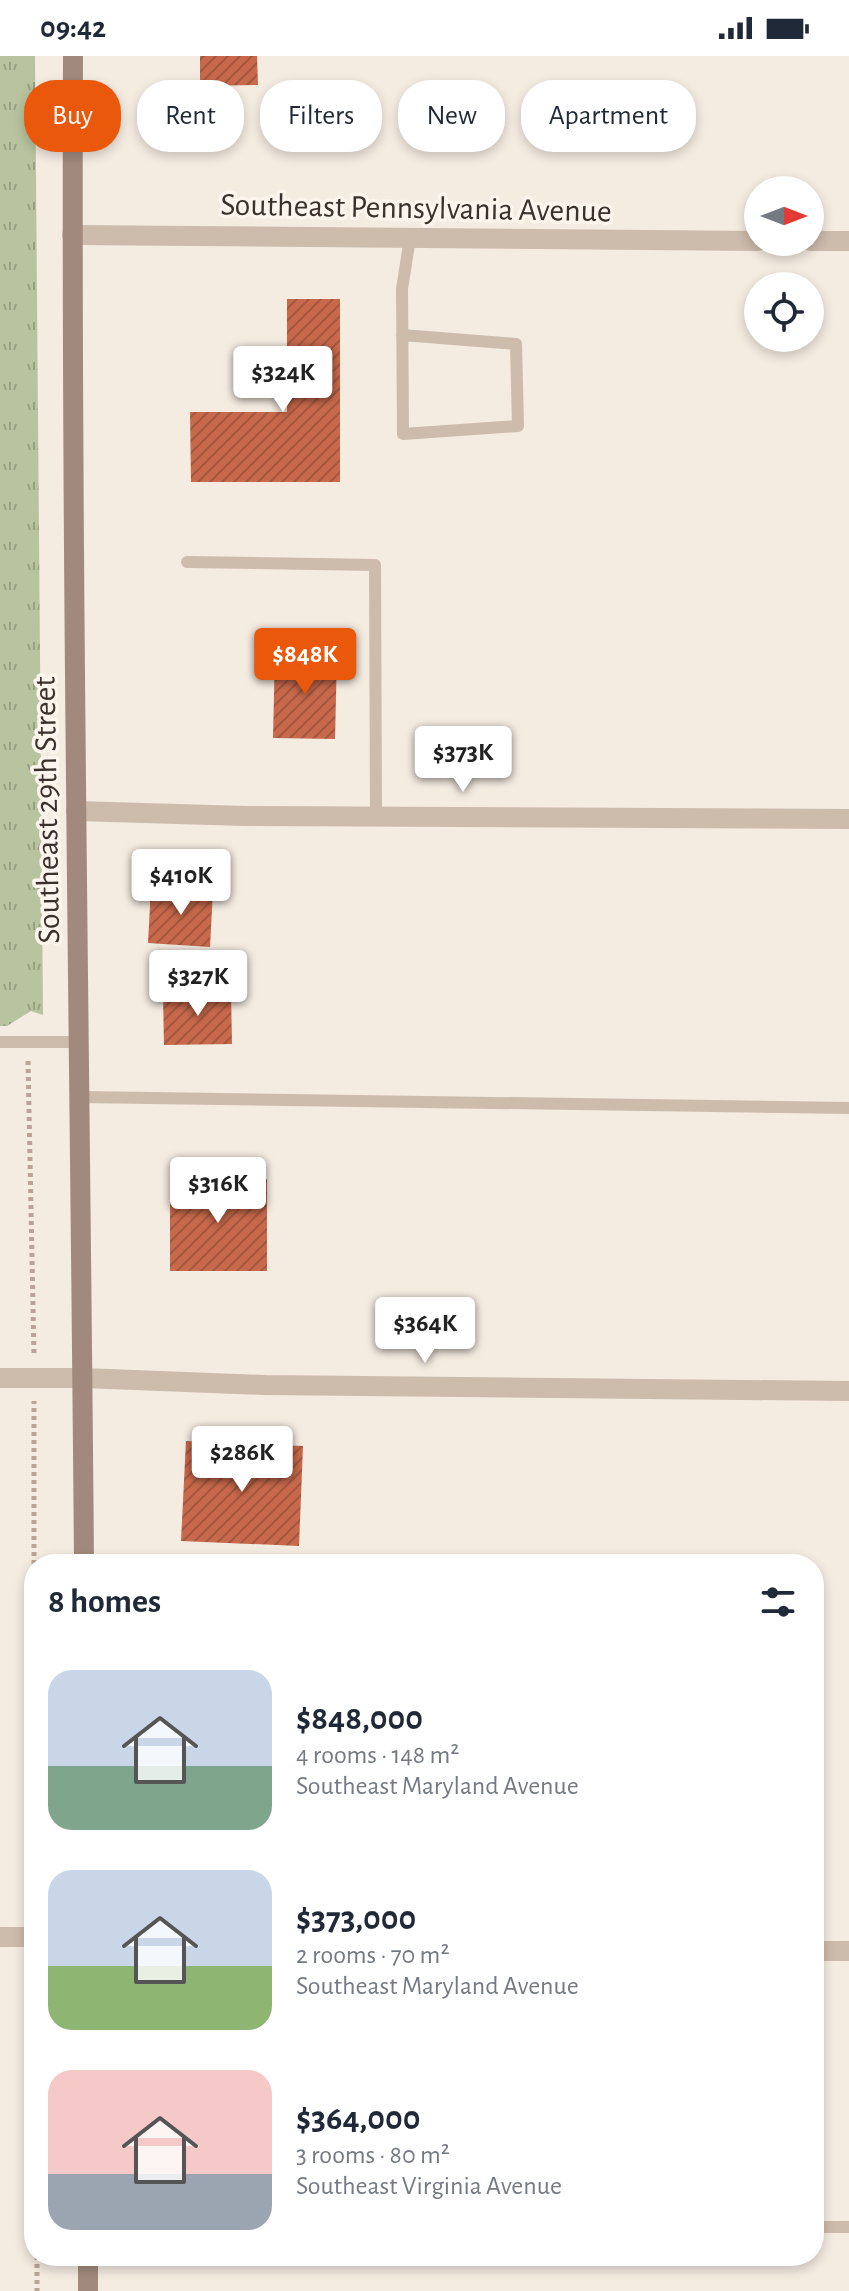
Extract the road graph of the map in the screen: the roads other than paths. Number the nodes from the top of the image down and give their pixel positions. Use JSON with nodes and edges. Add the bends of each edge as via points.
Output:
{"nodes":[{"id":1,"x":73,"y":56,"type":"edge"},
{"id":2,"x":72,"y":235,"type":"junction"},
{"id":3,"x":410,"y":238,"type":"junction"},
{"id":4,"x":744,"y":241,"type":"edge"},
{"id":5,"x":824,"y":241,"type":"edge"},
{"id":6,"x":849,"y":241,"type":"edge"},
{"id":7,"x":402,"y":335,"type":"junction"},
{"id":8,"x":187,"y":562,"type":"dead end"},
{"id":9,"x":76,"y":811,"type":"junction"},
{"id":10,"x":376,"y":815,"type":"junction"},
{"id":11,"x":849,"y":819,"type":"edge"},
{"id":12,"x":0,"y":1042,"type":"edge"},
{"id":13,"x":80,"y":1042,"type":"junction"},
{"id":14,"x":80,"y":1097,"type":"junction"},
{"id":15,"x":849,"y":1108,"type":"edge"},
{"id":16,"x":0,"y":1378,"type":"edge"},
{"id":17,"x":83,"y":1378,"type":"junction"},
{"id":18,"x":849,"y":1391,"type":"edge"},
{"id":19,"x":84,"y":1554,"type":"edge"},
{"id":20,"x":0,"y":1937,"type":"edge"},
{"id":21,"x":24,"y":1937,"type":"edge"},
{"id":22,"x":824,"y":1951,"type":"edge"},
{"id":23,"x":849,"y":1951,"type":"edge"},
{"id":24,"x":824,"y":2227,"type":"edge"},
{"id":25,"x":849,"y":2227,"type":"edge"},
{"id":26,"x":88,"y":2266,"type":"edge"},
{"id":27,"x":88,"y":2291,"type":"edge"}],
"edges":[{"from":1,"to":2,"type":"main road","name":"Southeast 29th Street"},
{"from":2,"to":3,"type":"street","name":"Southeast Pennsylvania Avenue"},
{"from":2,"to":9,"type":"main road","name":"Southeast 29th Street"},
{"from":3,"to":4,"type":"street","name":"Southeast Pennsylvania Avenue"},
{"from":3,"to":7,"type":"lane"},
{"from":5,"to":6,"type":"street"},
{"from":7,"to":7,"type":"lane","via":[[403,434],[518,426],[516,344]]},
{"from":8,"to":10,"type":"lane","via":[[375,565]]},
{"from":9,"to":10,"type":"street"},
{"from":9,"to":13,"type":"main road","name":"Southeast 29th Street"},
{"from":10,"to":11,"type":"street"},
{"from":12,"to":13,"type":"lane"},
{"from":13,"to":14,"type":"main road","name":"Southeast 29th Street"},
{"from":14,"to":15,"type":"lane"},
{"from":14,"to":17,"type":"main road","name":"Southeast 29th Street"},
{"from":16,"to":17,"type":"street"},
{"from":17,"to":18,"type":"street"},
{"from":17,"to":19,"type":"main road","name":"Southeast 29th Street"},
{"from":20,"to":21,"type":"street"},
{"from":22,"to":23,"type":"street"},
{"from":24,"to":25,"type":"lane"},
{"from":26,"to":27,"type":"main road"}]}
